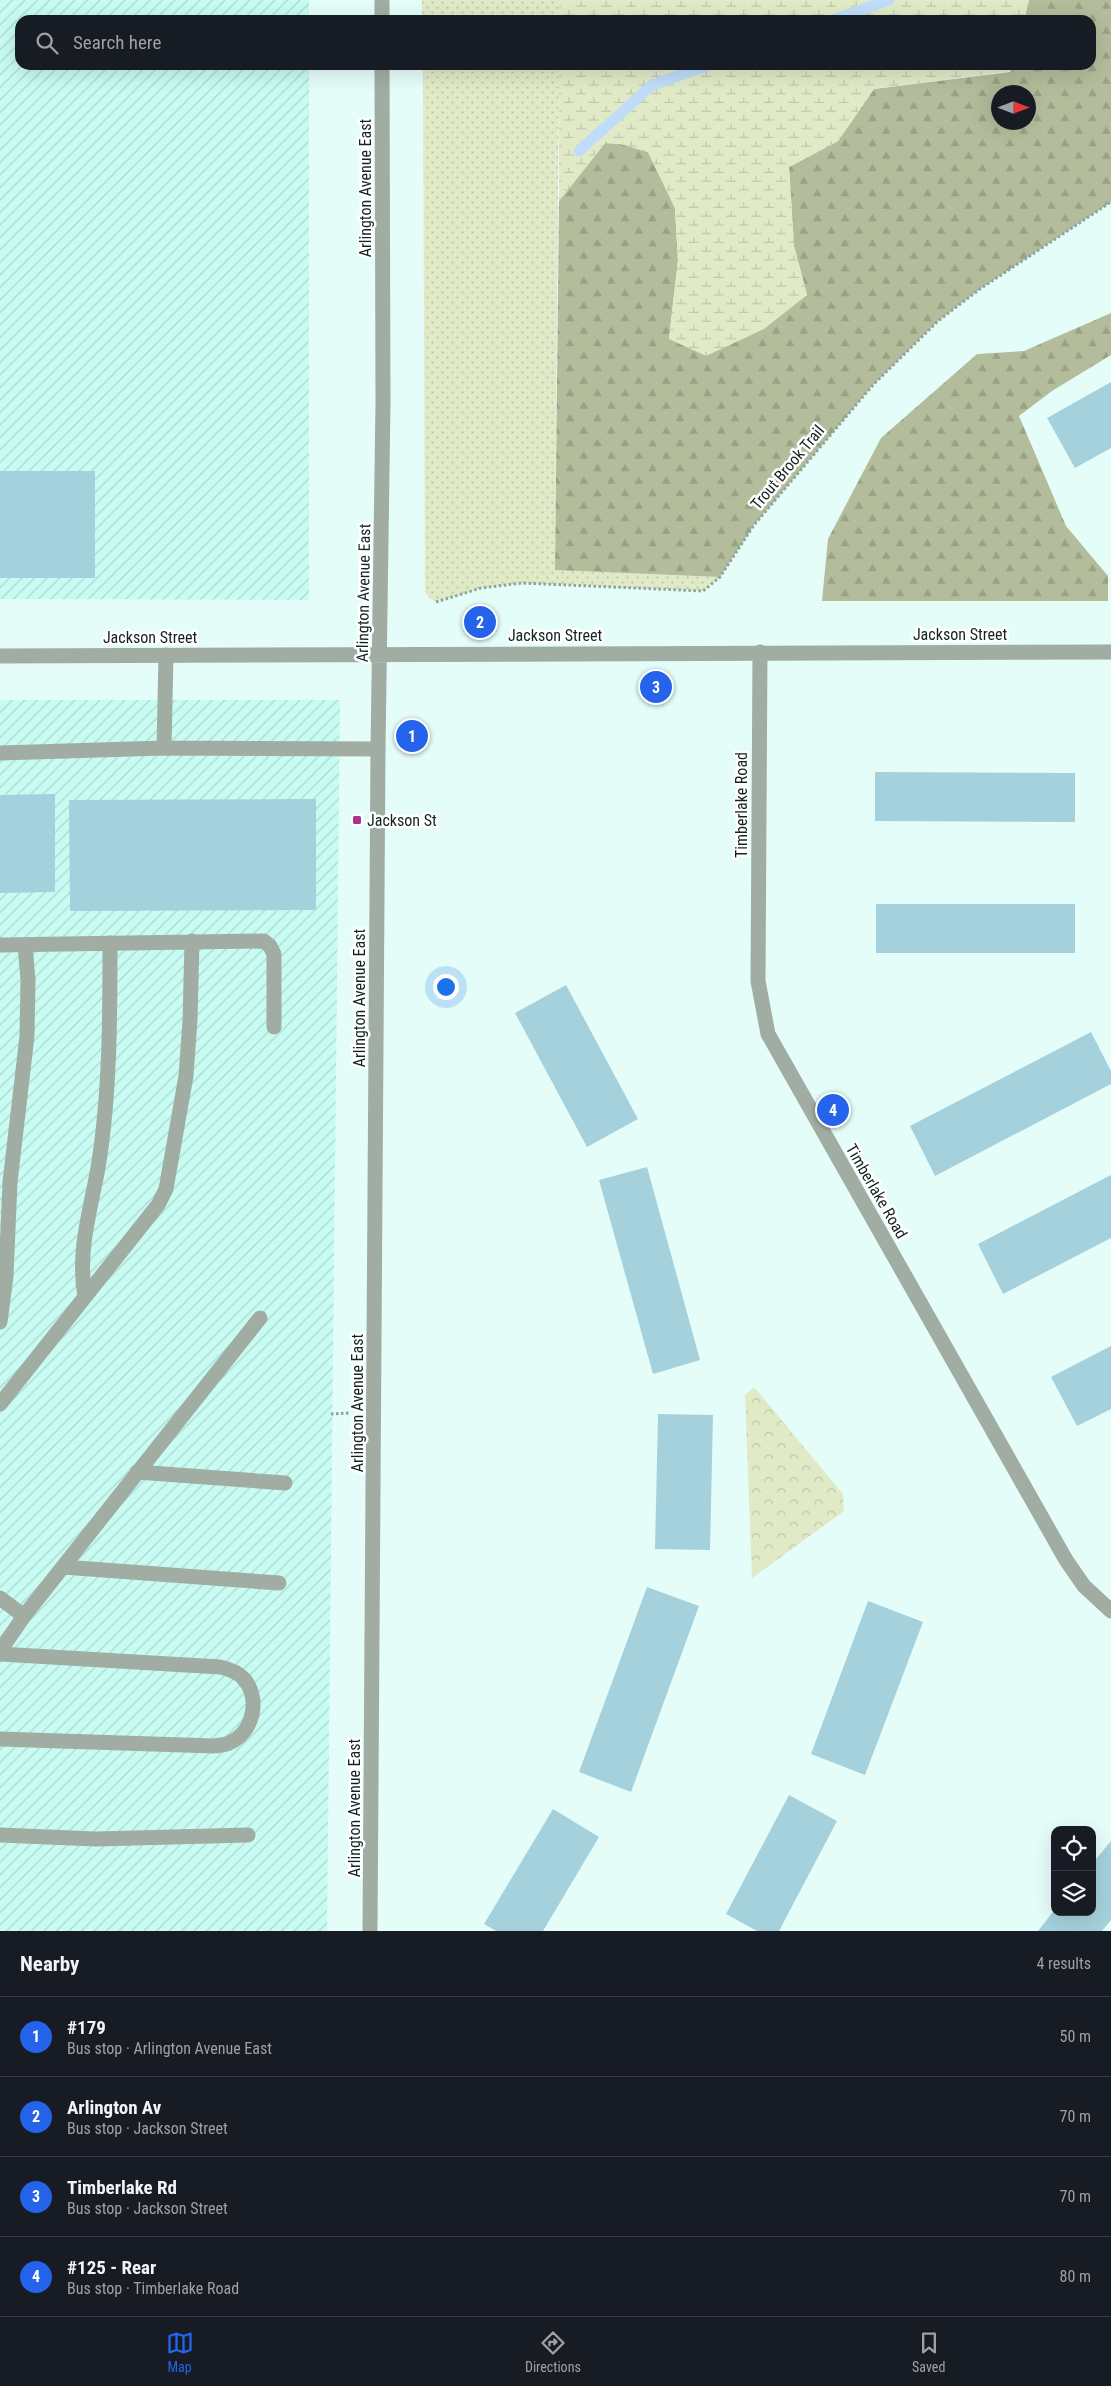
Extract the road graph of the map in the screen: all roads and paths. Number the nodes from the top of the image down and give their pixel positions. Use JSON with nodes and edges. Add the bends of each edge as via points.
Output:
{"nodes":[{"id":1,"x":382,"y":0,"type":"edge"},
{"id":2,"x":382,"y":15,"type":"edge"},
{"id":3,"x":382,"y":70,"type":"edge"},
{"id":4,"x":1111,"y":202,"type":"edge"},
{"id":5,"x":436,"y":602,"type":"dead end"},
{"id":6,"x":760,"y":652,"type":"junction"},
{"id":7,"x":1111,"y":652,"type":"edge"},
{"id":8,"x":380,"y":653,"type":"junction"},
{"id":9,"x":166,"y":654,"type":"junction"},
{"id":10,"x":0,"y":656,"type":"edge"},
{"id":11,"x":164,"y":748,"type":"junction"},
{"id":12,"x":378,"y":749,"type":"junction"},
{"id":13,"x":0,"y":753,"type":"edge"},
{"id":14,"x":192,"y":941,"type":"junction"},
{"id":15,"x":110,"y":943,"type":"junction"},
{"id":16,"x":0,"y":945,"type":"edge"},
{"id":17,"x":25,"y":945,"type":"junction"},
{"id":18,"x":274,"y":1027,"type":"dead end"},
{"id":19,"x":85,"y":1296,"type":"junction"},
{"id":20,"x":260,"y":1318,"type":"dead end"},
{"id":21,"x":0,"y":1322,"type":"edge"},
{"id":22,"x":0,"y":1402,"type":"edge"},
{"id":23,"x":137,"y":1472,"type":"junction"},
{"id":24,"x":285,"y":1483,"type":"dead end"},
{"id":25,"x":63,"y":1567,"type":"junction"},
{"id":26,"x":279,"y":1583,"type":"dead end"},
{"id":27,"x":0,"y":1598,"type":"edge"},
{"id":28,"x":1111,"y":1611,"type":"edge"},
{"id":29,"x":24,"y":1616,"type":"junction"},
{"id":30,"x":0,"y":1651,"type":"edge"},
{"id":31,"x":0,"y":1654,"type":"edge"},
{"id":32,"x":0,"y":1739,"type":"edge"},
{"id":33,"x":0,"y":1835,"type":"edge"},
{"id":34,"x":248,"y":1835,"type":"dead end"},
{"id":35,"x":370,"y":1931,"type":"edge"}],
"edges":[{"from":1,"to":2,"type":"street"},
{"from":3,"to":8,"type":"street","name":"Arlington Avenue East"},
{"from":4,"to":5,"type":"path","name":"Trout Brook Trail","via":[[980,289],[931,327],[873,385],[754,525],[720,577],[703,591],[522,583],[481,588]]},
{"from":6,"to":7,"type":"street","name":"Jackson Street"},
{"from":6,"to":8,"type":"street","name":"Jackson Street"},
{"from":6,"to":28,"type":"street","name":"Timberlake Road","via":[[758,981],[768,1034],[1066,1560],[1084,1586]]},
{"from":8,"to":9,"type":"street","name":"Jackson Street"},
{"from":8,"to":12,"type":"street","name":"Arlington Avenue East"},
{"from":9,"to":10,"type":"street","name":"Jackson Street"},
{"from":9,"to":11,"type":"street"},
{"from":11,"to":12,"type":"street"},
{"from":11,"to":13,"type":"street"},
{"from":12,"to":35,"type":"street","name":"Arlington Avenue East"},
{"from":14,"to":15,"type":"street"},
{"from":14,"to":18,"type":"street","via":[[257,940],[270,946],[274,954]]},
{"from":14,"to":19,"type":"street","via":[[186,1076],[166,1189],[158,1205]]},
{"from":15,"to":17,"type":"street"},
{"from":15,"to":19,"type":"street","via":[[107,1083],[98,1168],[82,1257]]},
{"from":16,"to":17,"type":"street"},
{"from":17,"to":21,"type":"street","via":[[27,1036],[10,1182],[6,1276]]},
{"from":19,"to":22,"type":"street"},
{"from":20,"to":23,"type":"street"},
{"from":23,"to":24,"type":"street"},
{"from":23,"to":25,"type":"street"},
{"from":25,"to":26,"type":"street"},
{"from":25,"to":29,"type":"street"},
{"from":27,"to":29,"type":"street"},
{"from":29,"to":30,"type":"street"},
{"from":31,"to":32,"type":"street","via":[[220,1667],[232,1670],[244,1679],[252,1703],[248,1728],[230,1743],[214,1746]]},
{"from":33,"to":34,"type":"street","via":[[96,1839]]}]}
